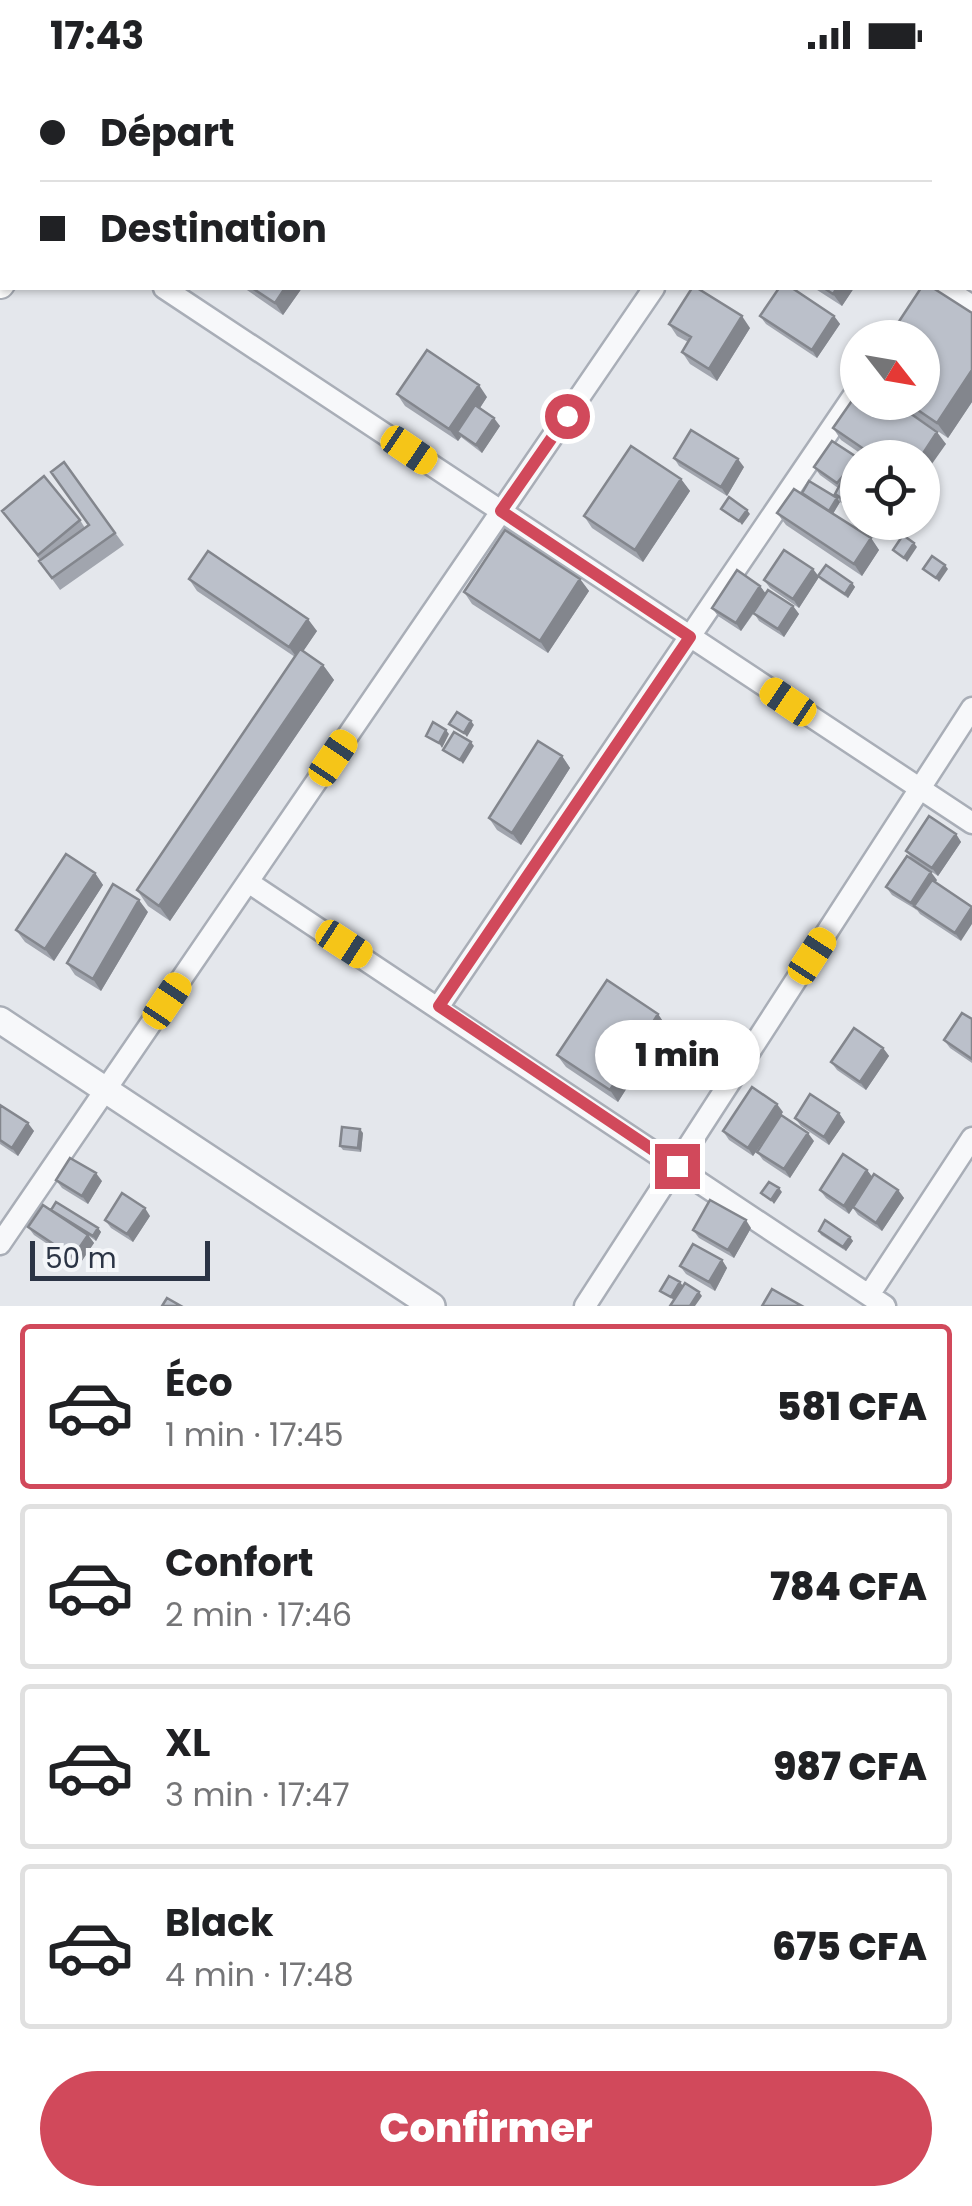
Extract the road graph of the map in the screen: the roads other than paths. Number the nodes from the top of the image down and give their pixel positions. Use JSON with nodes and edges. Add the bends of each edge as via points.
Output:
{"nodes":[{"id":1,"x":167,"y":290,"type":"edge"},
{"id":2,"x":653,"y":290,"type":"edge"},
{"id":3,"x":947,"y":290,"type":"edge"},
{"id":4,"x":972,"y":306,"type":"edge"},
{"id":5,"x":840,"y":416,"type":"edge"},
{"id":6,"x":501,"y":511,"type":"junction"},
{"id":7,"x":690,"y":637,"type":"junction"},
{"id":8,"x":972,"y":708,"type":"edge"},
{"id":9,"x":919,"y":789,"type":"junction"},
{"id":10,"x":972,"y":824,"type":"edge"},
{"id":11,"x":248,"y":882,"type":"junction"},
{"id":12,"x":439,"y":1006,"type":"junction"},
{"id":13,"x":0,"y":1020,"type":"edge"},
{"id":14,"x":106,"y":1090,"type":"junction"},
{"id":15,"x":972,"y":1138,"type":"edge"},
{"id":16,"x":677,"y":1166,"type":"junction"},
{"id":17,"x":0,"y":1244,"type":"edge"},
{"id":18,"x":877,"y":1301,"type":"edge"},
{"id":19,"x":432,"y":1306,"type":"edge"},
{"id":20,"x":585,"y":1306,"type":"edge"}],
"edges":[{"from":1,"to":6,"type":"street"},
{"from":2,"to":6,"type":"street"},
{"from":3,"to":4,"type":"street"},
{"from":5,"to":7,"type":"street"},
{"from":6,"to":7,"type":"street"},
{"from":6,"to":11,"type":"street"},
{"from":7,"to":9,"type":"street"},
{"from":7,"to":12,"type":"street"},
{"from":8,"to":9,"type":"street"},
{"from":9,"to":10,"type":"street"},
{"from":9,"to":16,"type":"street"},
{"from":11,"to":12,"type":"street"},
{"from":11,"to":14,"type":"street"},
{"from":12,"to":16,"type":"street"},
{"from":13,"to":14,"type":"street"},
{"from":14,"to":17,"type":"street"},
{"from":14,"to":19,"type":"street"},
{"from":15,"to":18,"type":"street"},
{"from":16,"to":18,"type":"street"},
{"from":16,"to":20,"type":"street"}]}
